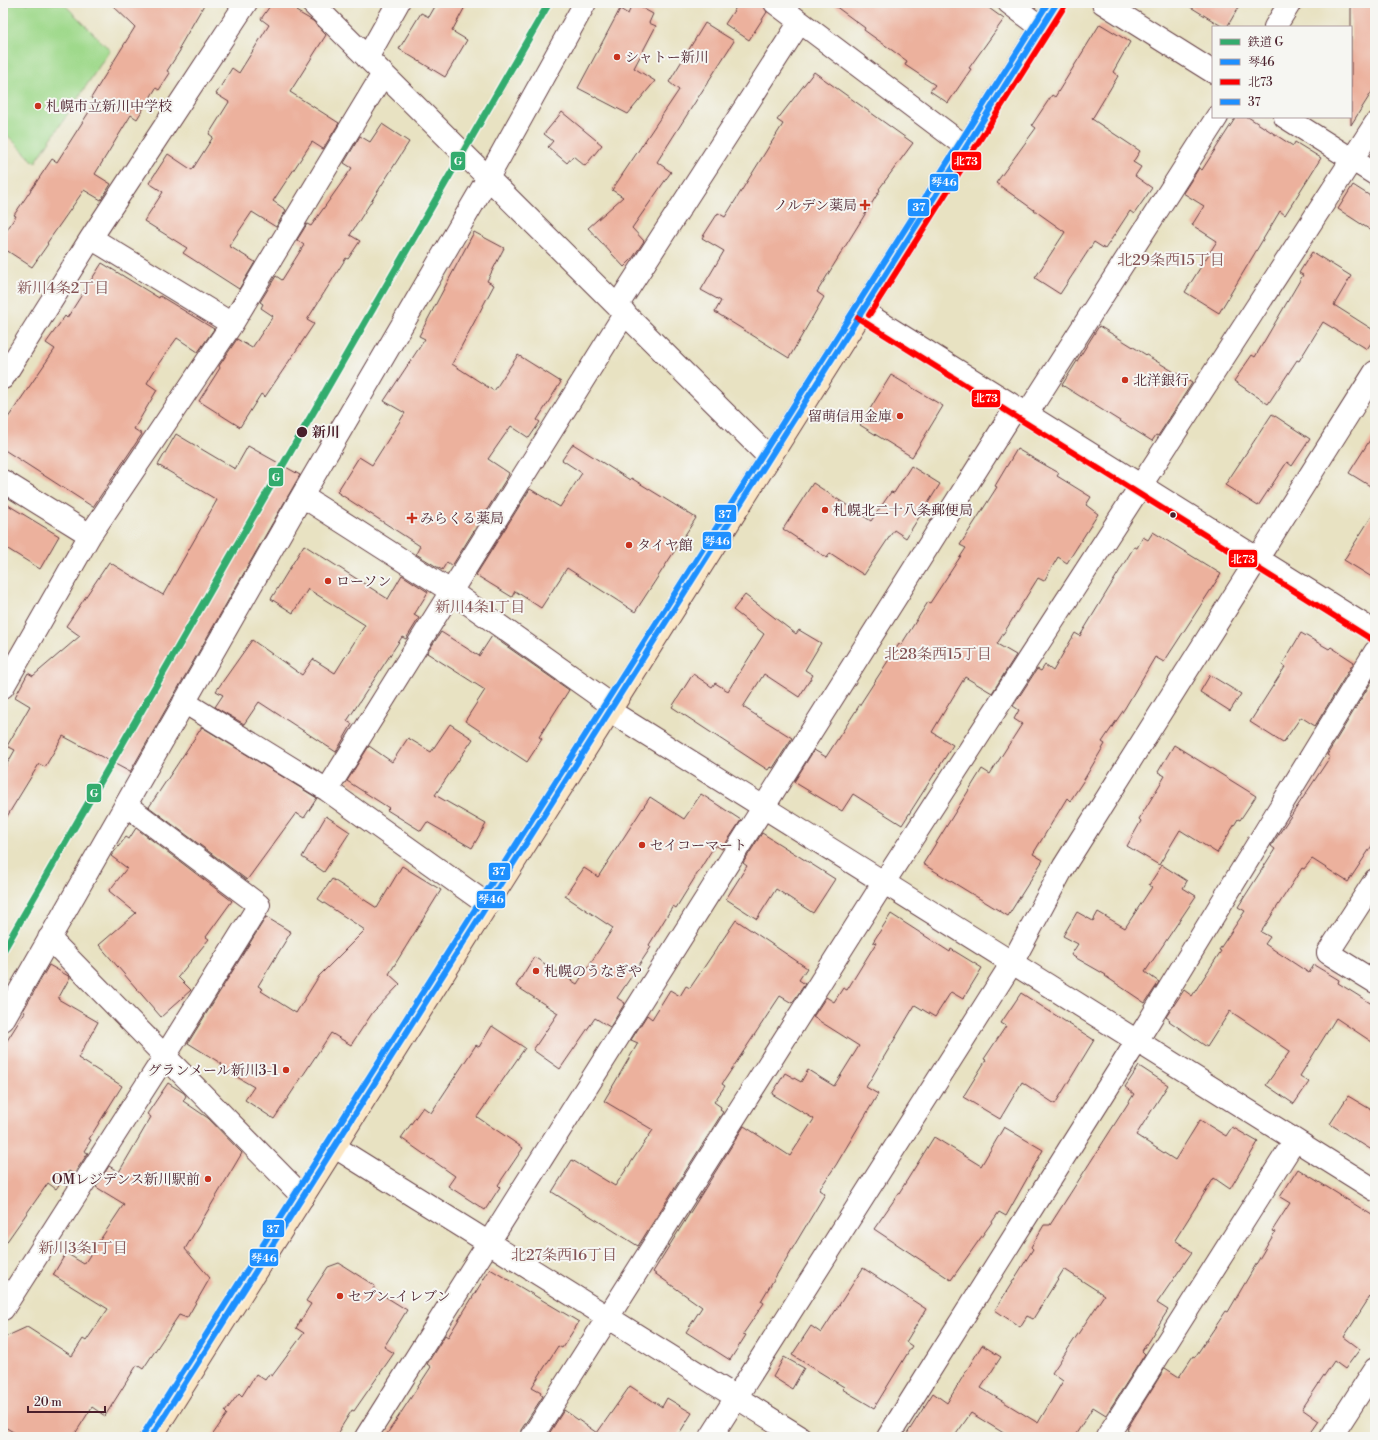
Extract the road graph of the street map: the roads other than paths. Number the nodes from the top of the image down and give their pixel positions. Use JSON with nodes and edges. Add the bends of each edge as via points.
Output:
{"nodes":[{"id":1,"x":246,"y":3,"type":"edge"},
{"id":2,"x":312,"y":3,"type":"edge"},
{"id":3,"x":398,"y":3,"type":"edge"},
{"id":4,"x":585,"y":3,"type":"edge"},
{"id":5,"x":775,"y":3,"type":"edge"},
{"id":6,"x":1009,"y":3,"type":"edge"},
{"id":7,"x":1057,"y":3,"type":"edge"},
{"id":8,"x":1104,"y":3,"type":"edge"},
{"id":9,"x":1290,"y":3,"type":"edge"},
{"id":10,"x":800,"y":22,"type":"junction"},
{"id":11,"x":1276,"y":26,"type":"edge"},
{"id":12,"x":1042,"y":28,"type":"junction"},
{"id":13,"x":367,"y":58,"type":"junction"},
{"id":14,"x":1212,"y":71,"type":"edge"},
{"id":15,"x":383,"y":74,"type":"junction"},
{"id":16,"x":1216,"y":118,"type":"edge"},
{"id":17,"x":1287,"y":118,"type":"edge"},
{"id":18,"x":1375,"y":124,"type":"edge"},
{"id":19,"x":966,"y":147,"type":"junction"},
{"id":20,"x":1352,"y":159,"type":"junction"},
{"id":21,"x":1375,"y":174,"type":"edge"},
{"id":22,"x":488,"y":178,"type":"junction"},
{"id":23,"x":91,"y":238,"type":"junction"},
{"id":24,"x":621,"y":310,"type":"junction"},
{"id":25,"x":862,"y":311,"type":"junction"},
{"id":26,"x":232,"y":324,"type":"junction"},
{"id":27,"x":1375,"y":372,"type":"edge"},
{"id":28,"x":3,"y":378,"type":"edge"},
{"id":29,"x":1021,"y":411,"type":"junction"},
{"id":30,"x":770,"y":458,"type":"junction"},
{"id":31,"x":3,"y":481,"type":"edge"},
{"id":32,"x":1140,"y":485,"type":"junction"},
{"id":33,"x":302,"y":496,"type":"junction"},
{"id":34,"x":90,"y":535,"type":"junction"},
{"id":35,"x":1258,"y":559,"type":"junction"},
{"id":36,"x":452,"y":592,"type":"junction"},
{"id":37,"x":1375,"y":632,"type":"edge"},
{"id":38,"x":1375,"y":652,"type":"edge"},
{"id":39,"x":3,"y":687,"type":"edge"},
{"id":40,"x":184,"y":702,"type":"junction"},
{"id":41,"x":611,"y":708,"type":"junction"},
{"id":42,"x":326,"y":790,"type":"junction"},
{"id":43,"x":126,"y":805,"type":"junction"},
{"id":44,"x":763,"y":807,"type":"junction"},
{"id":45,"x":1375,"y":880,"type":"edge"},
{"id":46,"x":884,"y":882,"type":"junction"},
{"id":47,"x":488,"y":905,"type":"junction"},
{"id":48,"x":50,"y":938,"type":"junction"},
{"id":49,"x":1012,"y":963,"type":"junction"},
{"id":50,"x":1375,"y":982,"type":"edge"},
{"id":51,"x":3,"y":1020,"type":"edge"},
{"id":52,"x":1138,"y":1041,"type":"junction"},
{"id":53,"x":165,"y":1056,"type":"junction"},
{"id":54,"x":1295,"y":1140,"type":"junction"},
{"id":55,"x":335,"y":1146,"type":"junction"},
{"id":56,"x":1375,"y":1190,"type":"edge"},
{"id":57,"x":303,"y":1197,"type":"junction"},
{"id":58,"x":489,"y":1243,"type":"junction"},
{"id":59,"x":3,"y":1309,"type":"edge"},
{"id":60,"x":609,"y":1318,"type":"junction"},
{"id":61,"x":1375,"y":1368,"type":"edge"},
{"id":62,"x":1369,"y":1393,"type":"edge"},
{"id":63,"x":737,"y":1397,"type":"junction"},
{"id":64,"x":151,"y":1437,"type":"edge"},
{"id":65,"x":366,"y":1437,"type":"edge"},
{"id":66,"x":532,"y":1437,"type":"edge"},
{"id":67,"x":712,"y":1437,"type":"edge"},
{"id":68,"x":800,"y":1437,"type":"edge"},
{"id":69,"x":888,"y":1437,"type":"edge"},
{"id":70,"x":1107,"y":1437,"type":"edge"},
{"id":71,"x":1331,"y":1437,"type":"edge"}],
"edges":[{"from":1,"to":23,"type":"street"},
{"from":2,"to":13,"type":"street"},
{"from":3,"to":13,"type":"street"},
{"from":4,"to":22,"type":"street"},
{"from":5,"to":10,"type":"street"},
{"from":6,"to":12,"type":"street"},
{"from":7,"to":12,"type":"main road"},
{"from":8,"to":14,"type":"street"},
{"from":9,"to":11,"type":"street"},
{"from":10,"to":19,"type":"street"},
{"from":10,"to":24,"type":"street"},
{"from":12,"to":19,"type":"main road"},
{"from":13,"to":15,"type":"street"},
{"from":15,"to":22,"type":"street"},
{"from":15,"to":26,"type":"street"},
{"from":16,"to":29,"type":"street"},
{"from":17,"to":20,"type":"street"},
{"from":18,"to":20,"type":"street"},
{"from":19,"to":25,"type":"main road"},
{"from":20,"to":21,"type":"street"},
{"from":20,"to":32,"type":"street"},
{"from":22,"to":24,"type":"street"},
{"from":22,"to":33,"type":"street"},
{"from":23,"to":26,"type":"street"},
{"from":23,"to":28,"type":"street"},
{"from":24,"to":30,"type":"street"},
{"from":24,"to":36,"type":"street"},
{"from":25,"to":29,"type":"street"},
{"from":25,"to":30,"type":"main road"},
{"from":26,"to":34,"type":"street"},
{"from":27,"to":35,"type":"street"},
{"from":29,"to":32,"type":"street"},
{"from":29,"to":44,"type":"street"},
{"from":30,"to":41,"type":"main road"},
{"from":31,"to":34,"type":"street"},
{"from":32,"to":35,"type":"street"},
{"from":32,"to":46,"type":"street"},
{"from":33,"to":36,"type":"street"},
{"from":33,"to":40,"type":"street"},
{"from":34,"to":39,"type":"street"},
{"from":35,"to":37,"type":"street"},
{"from":35,"to":49,"type":"street","via":[[1064,866]]},
{"from":36,"to":41,"type":"street"},
{"from":36,"to":42,"type":"street"},
{"from":38,"to":52,"type":"street"},
{"from":40,"to":42,"type":"street"},
{"from":40,"to":43,"type":"street"},
{"from":41,"to":44,"type":"street"},
{"from":41,"to":47,"type":"main road"},
{"from":42,"to":47,"type":"street"},
{"from":43,"to":48,"type":"street"},
{"from":43,"to":53,"type":"street","via":[[259,905]]},
{"from":44,"to":46,"type":"street"},
{"from":44,"to":58,"type":"street"},
{"from":45,"to":50,"type":"street","via":[[1328,953]]},
{"from":46,"to":49,"type":"street"},
{"from":46,"to":60,"type":"street"},
{"from":47,"to":55,"type":"main road"},
{"from":48,"to":51,"type":"street"},
{"from":48,"to":53,"type":"street"},
{"from":49,"to":52,"type":"street"},
{"from":49,"to":63,"type":"street"},
{"from":52,"to":54,"type":"street"},
{"from":52,"to":69,"type":"street"},
{"from":53,"to":57,"type":"street"},
{"from":53,"to":59,"type":"street"},
{"from":54,"to":56,"type":"street"},
{"from":54,"to":70,"type":"street"},
{"from":55,"to":57,"type":"main road"},
{"from":55,"to":58,"type":"street"},
{"from":57,"to":64,"type":"main road"},
{"from":58,"to":60,"type":"street"},
{"from":58,"to":65,"type":"street"},
{"from":60,"to":63,"type":"street"},
{"from":60,"to":66,"type":"street"},
{"from":61,"to":62,"type":"street"},
{"from":62,"to":71,"type":"street"},
{"from":63,"to":67,"type":"street"},
{"from":63,"to":68,"type":"street"}]}
